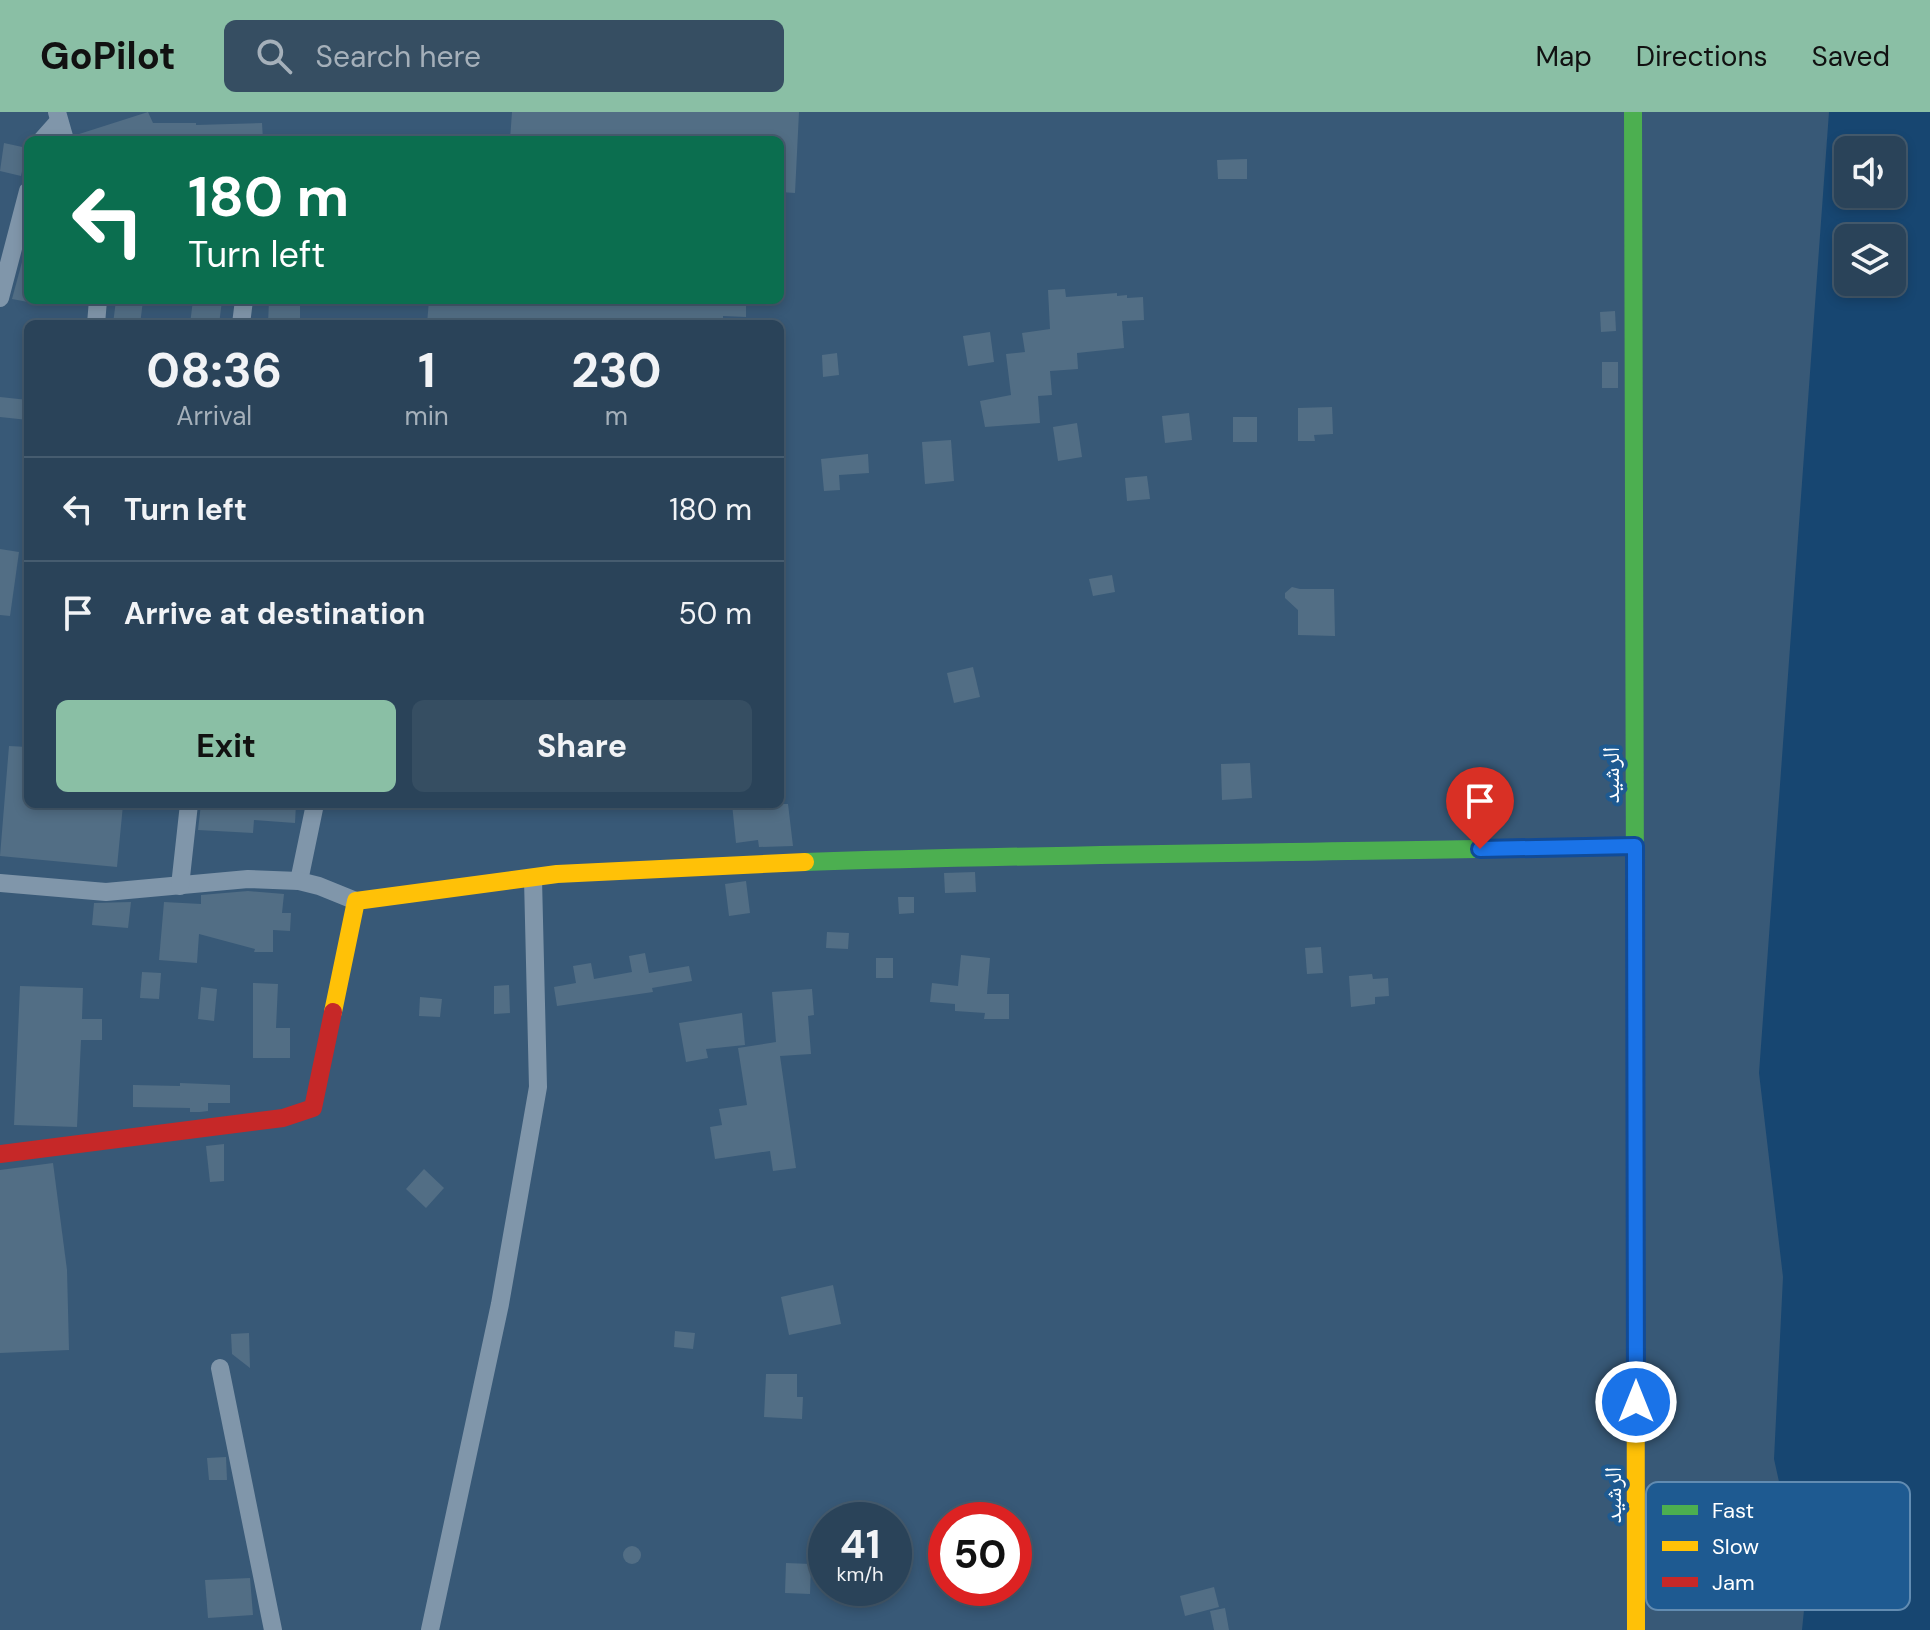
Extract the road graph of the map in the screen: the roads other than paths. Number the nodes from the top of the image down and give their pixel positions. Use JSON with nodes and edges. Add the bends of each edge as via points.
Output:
{"nodes":[{"id":1,"x":1633,"y":112,"type":"edge"},
{"id":2,"x":24,"y":206,"type":"edge"},
{"id":3,"x":0,"y":298,"type":"edge"},
{"id":4,"x":189,"y":808,"type":"edge"},
{"id":5,"x":314,"y":808,"type":"edge"},
{"id":6,"x":1635,"y":846,"type":"junction"},
{"id":7,"x":533,"y":879,"type":"junction"},
{"id":8,"x":299,"y":881,"type":"junction"},
{"id":9,"x":0,"y":883,"type":"edge"},
{"id":10,"x":180,"y":886,"type":"junction"},
{"id":11,"x":356,"y":901,"type":"junction"},
{"id":12,"x":0,"y":1154,"type":"edge"},
{"id":13,"x":220,"y":1368,"type":"dead end"},
{"id":14,"x":273,"y":1630,"type":"edge"},
{"id":15,"x":430,"y":1630,"type":"edge"},
{"id":16,"x":1636,"y":1630,"type":"edge"}],
"edges":[{"from":1,"to":6,"type":"street","name":"الرشيد"},
{"from":2,"to":3,"type":"street"},
{"from":4,"to":10,"type":"street"},
{"from":5,"to":8,"type":"street"},
{"from":6,"to":7,"type":"street","via":[[987,855],[729,864]]},
{"from":6,"to":16,"type":"street","name":"الرشيد"},
{"from":7,"to":11,"type":"street"},
{"from":7,"to":15,"type":"street","via":[[538,1087],[500,1304]]},
{"from":8,"to":10,"type":"street","via":[[248,879]]},
{"from":8,"to":11,"type":"street"},
{"from":9,"to":10,"type":"street","via":[[106,892]]},
{"from":11,"to":12,"type":"street","via":[[313,1108],[283,1118]]},
{"from":13,"to":14,"type":"street"}]}
